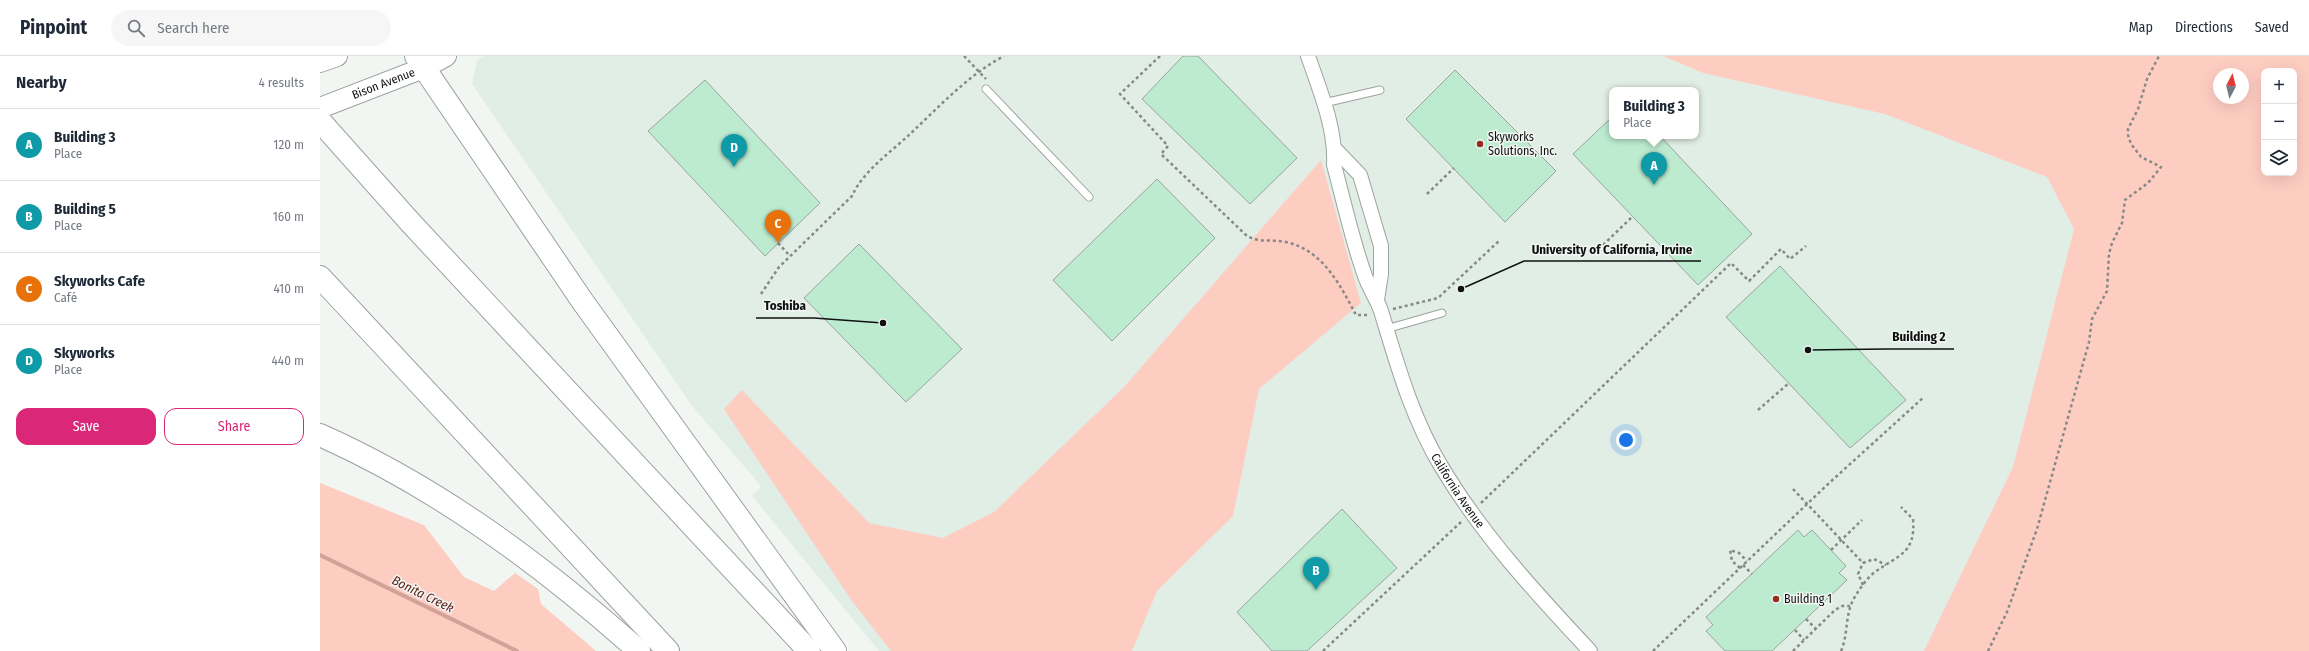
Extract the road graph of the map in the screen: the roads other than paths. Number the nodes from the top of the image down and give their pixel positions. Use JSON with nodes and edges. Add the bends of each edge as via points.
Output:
{"nodes":[{"id":1,"x":337,"y":56,"type":"edge"},
{"id":2,"x":446,"y":56,"type":"edge"},
{"id":3,"x":1308,"y":56,"type":"edge"},
{"id":4,"x":320,"y":62,"type":"edge"},
{"id":5,"x":421,"y":62,"type":"edge"},
{"id":6,"x":986,"y":89,"type":"dead end"},
{"id":7,"x":1380,"y":90,"type":"dead end"},
{"id":8,"x":1324,"y":104,"type":"junction"},
{"id":9,"x":320,"y":108,"type":"edge"},
{"id":10,"x":320,"y":121,"type":"edge"},
{"id":11,"x":1335,"y":149,"type":"junction"},
{"id":12,"x":1089,"y":197,"type":"dead end"},
{"id":13,"x":320,"y":277,"type":"edge"},
{"id":14,"x":1379,"y":306,"type":"junction"},
{"id":15,"x":1442,"y":313,"type":"dead end"},
{"id":16,"x":1385,"y":330,"type":"junction"},
{"id":17,"x":320,"y":435,"type":"edge"},
{"id":18,"x":639,"y":651,"type":"edge"},
{"id":19,"x":668,"y":651,"type":"edge"},
{"id":20,"x":809,"y":651,"type":"edge"},
{"id":21,"x":835,"y":651,"type":"edge"},
{"id":22,"x":1590,"y":651,"type":"edge"}],
"edges":[{"from":1,"to":4,"type":"main road"},
{"from":2,"to":5,"type":"main road","name":"Bison Avenue"},
{"from":3,"to":8,"type":"street","name":"California Avenue"},
{"from":5,"to":9,"type":"main road","name":"Bison Avenue","via":[[380,86]]},
{"from":5,"to":21,"type":"highway","via":[[583,302]]},
{"from":6,"to":12,"type":"lane"},
{"from":7,"to":8,"type":"lane"},
{"from":8,"to":11,"type":"street","name":"California Avenue"},
{"from":10,"to":20,"type":"highway","via":[[410,222]]},
{"from":11,"to":14,"type":"street","name":"California Avenue","via":[[1334,165],[1365,277]]},
{"from":11,"to":14,"type":"street","name":"California Avenue","via":[[1360,175],[1381,246]]},
{"from":13,"to":19,"type":"highway"},
{"from":14,"to":16,"type":"street","name":"California Avenue"},
{"from":15,"to":16,"type":"lane"},
{"from":16,"to":22,"type":"street","name":"California Avenue","via":[[1417,417],[1440,464],[1470,513],[1520,577]]},
{"from":17,"to":18,"type":"highway","via":[[367,456],[440,497],[510,544]]}]}
